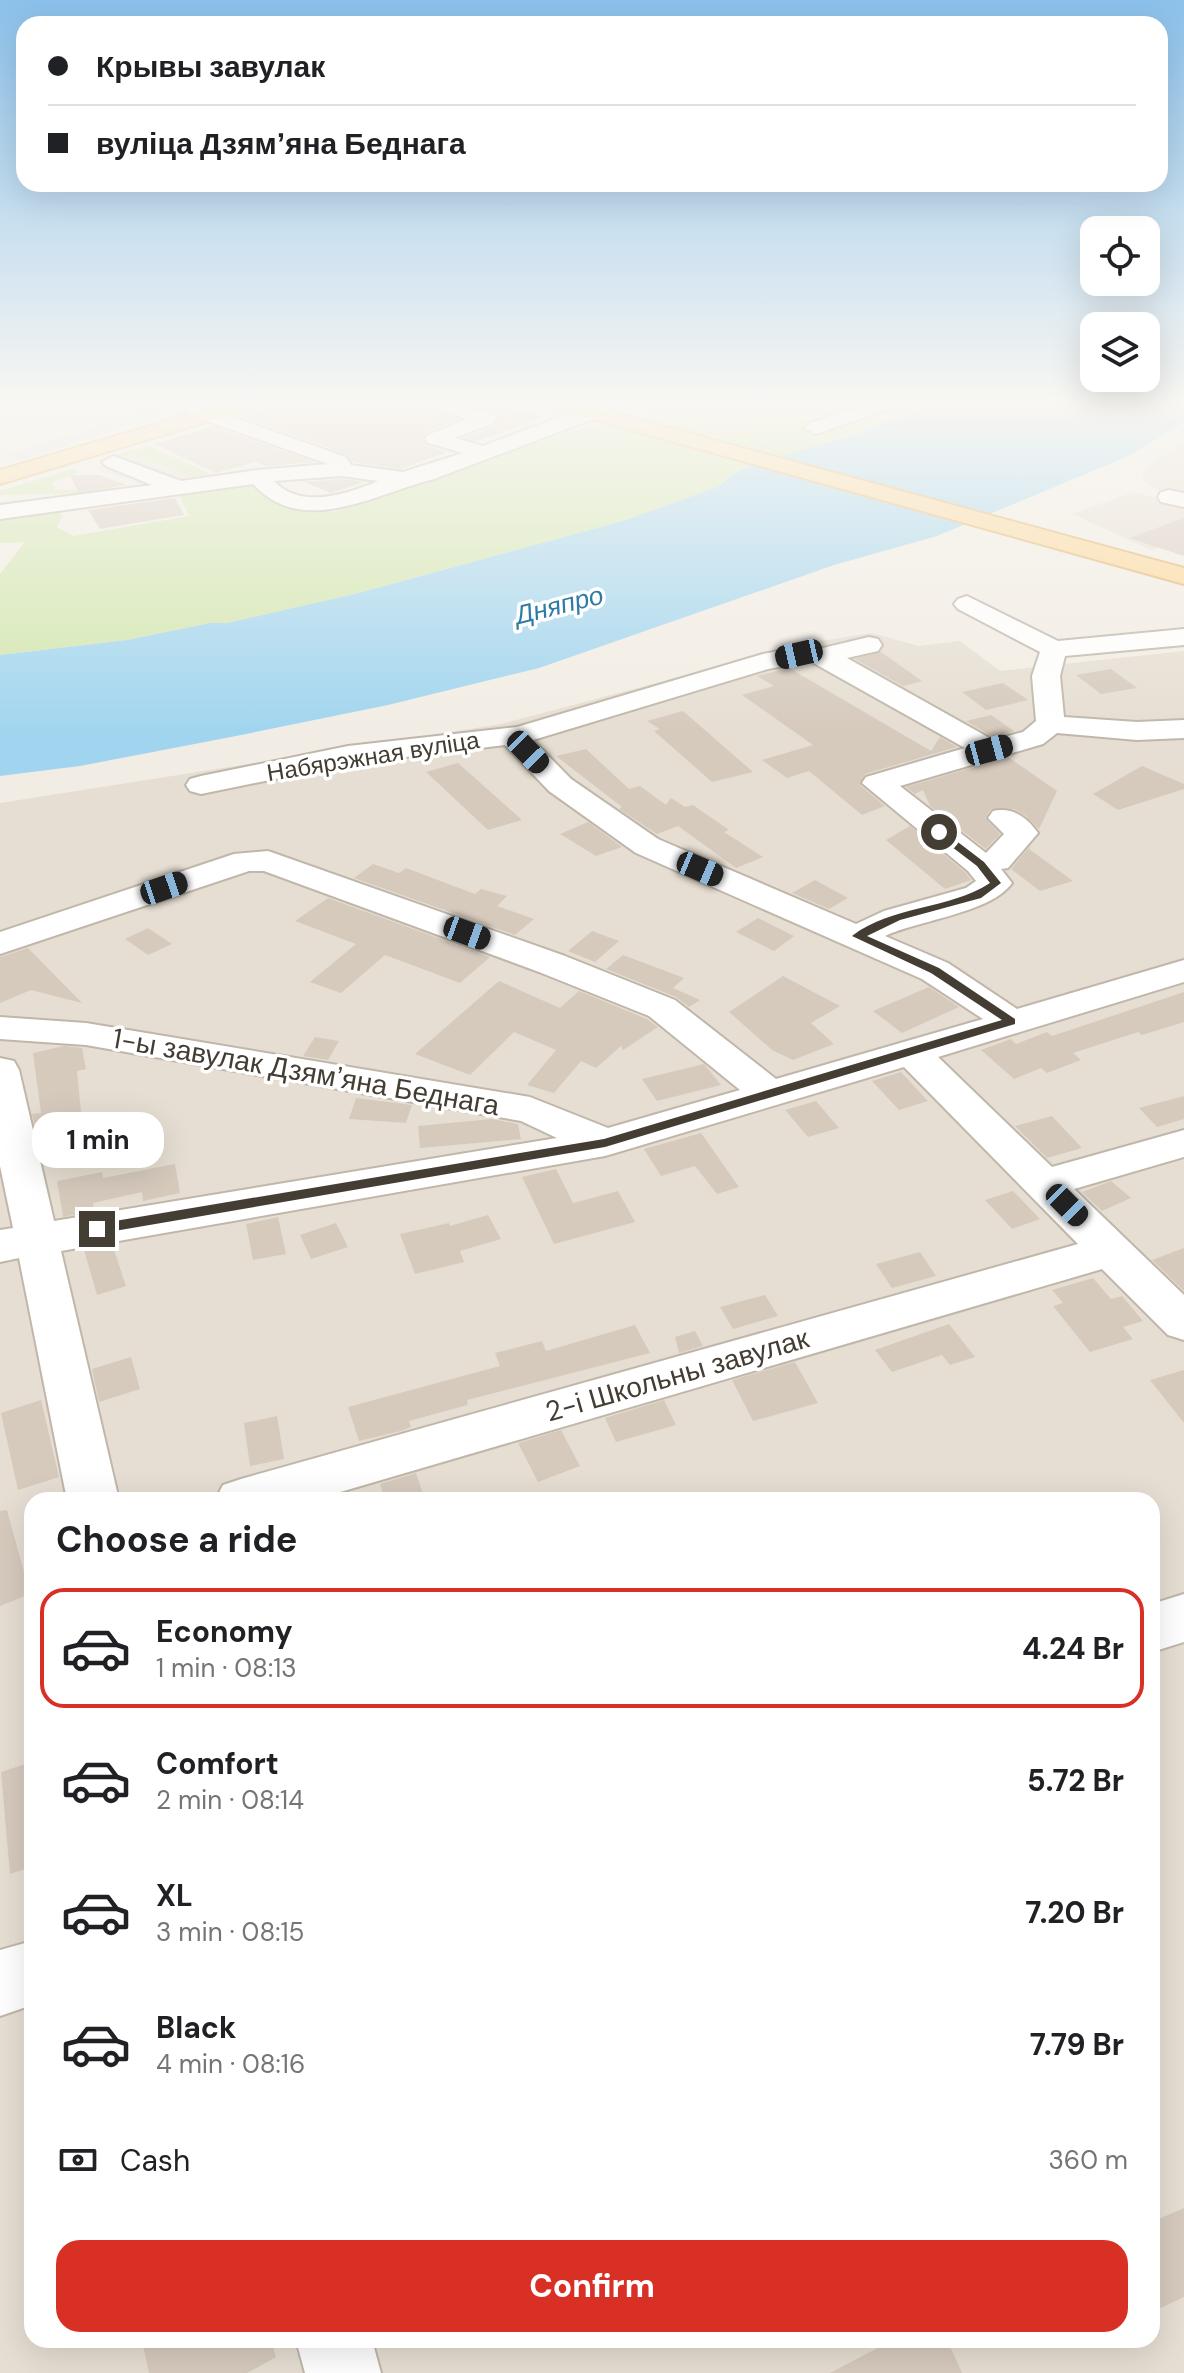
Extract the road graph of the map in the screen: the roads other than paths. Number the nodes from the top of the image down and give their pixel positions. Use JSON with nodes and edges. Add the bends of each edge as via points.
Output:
{"nodes":[{"id":1,"x":67,"y":510,"type":"edge"},
{"id":2,"x":944,"y":510,"type":"edge"},
{"id":3,"x":75,"y":531,"type":"dead end"},
{"id":4,"x":1184,"y":576,"type":"edge"},
{"id":5,"x":967,"y":604,"type":"dead end"},
{"id":6,"x":1184,"y":637,"type":"edge"},
{"id":7,"x":869,"y":645,"type":"dead end"},
{"id":8,"x":1054,"y":649,"type":"junction"},
{"id":9,"x":823,"y":656,"type":"junction"},
{"id":10,"x":1051,"y":724,"type":"junction"},
{"id":11,"x":1184,"y":729,"type":"edge"},
{"id":12,"x":512,"y":736,"type":"junction"},
{"id":13,"x":989,"y":750,"type":"junction"},
{"id":14,"x":201,"y":785,"type":"dead end"},
{"id":15,"x":1004,"y":818,"type":"dead end"},
{"id":16,"x":980,"y":864,"type":"junction"},
{"id":17,"x":858,"y":936,"type":"junction"},
{"id":18,"x":0,"y":944,"type":"edge"},
{"id":19,"x":1184,"y":971,"type":"edge"},
{"id":20,"x":1011,"y":1021,"type":"junction"},
{"id":21,"x":0,"y":1028,"type":"edge"},
{"id":22,"x":911,"y":1052,"type":"junction"},
{"id":23,"x":0,"y":1070,"type":"edge"},
{"id":24,"x":770,"y":1094,"type":"junction"},
{"id":25,"x":605,"y":1143,"type":"junction"},
{"id":26,"x":1184,"y":1143,"type":"edge"},
{"id":27,"x":1045,"y":1183,"type":"junction"},
{"id":28,"x":17,"y":1242,"type":"edge"},
{"id":29,"x":1113,"y":1250,"type":"junction"},
{"id":30,"x":1184,"y":1323,"type":"edge"},
{"id":31,"x":91,"y":1492,"type":"edge"},
{"id":32,"x":269,"y":1492,"type":"edge"},
{"id":33,"x":1184,"y":1618,"type":"edge"},
{"id":34,"x":1160,"y":1626,"type":"edge"},
{"id":35,"x":24,"y":1976,"type":"edge"},
{"id":36,"x":0,"y":1983,"type":"edge"},
{"id":37,"x":336,"y":2348,"type":"edge"},
{"id":38,"x":343,"y":2373,"type":"edge"}],
"edges":[{"from":1,"to":3,"type":"street"},
{"from":2,"to":4,"type":"main road"},
{"from":5,"to":8,"type":"street"},
{"from":6,"to":8,"type":"street"},
{"from":7,"to":9,"type":"street","name":"Набярэжная вуліца"},
{"from":8,"to":10,"type":"street","via":[[1046,676]]},
{"from":9,"to":12,"type":"street","name":"Набярэжная вуліца","via":[[810,653],[763,662]]},
{"from":9,"to":13,"type":"street"},
{"from":10,"to":11,"type":"street"},
{"from":10,"to":13,"type":"street","via":[[1033,738]]},
{"from":12,"to":14,"type":"street","name":"Набярэжная вуліца","via":[[348,755]]},
{"from":12,"to":17,"type":"street","via":[[560,785],[647,846]]},
{"from":13,"to":16,"type":"street","via":[[877,783]]},
{"from":15,"to":16,"type":"street","via":[[1022,833],[996,861]]},
{"from":16,"to":17,"type":"street","via":[[995,883],[978,895],[896,918]]},
{"from":17,"to":20,"type":"street","via":[[935,971]]},
{"from":18,"to":24,"type":"street","via":[[246,861],[268,861],[662,1008]]},
{"from":19,"to":20,"type":"street"},
{"from":20,"to":22,"type":"street"},
{"from":21,"to":25,"type":"street","name":"1-ы завулак Дзямʼяна Беднага","via":[[86,1034],[530,1110]]},
{"from":22,"to":24,"type":"street"},
{"from":22,"to":27,"type":"street"},
{"from":23,"to":28,"type":"street"},
{"from":24,"to":25,"type":"street"},
{"from":25,"to":28,"type":"street"},
{"from":26,"to":27,"type":"street"},
{"from":27,"to":29,"type":"street"},
{"from":28,"to":31,"type":"street"},
{"from":29,"to":30,"type":"street"},
{"from":29,"to":32,"type":"street","name":"2-і Школьны завулак"},
{"from":33,"to":34,"type":"street"},
{"from":35,"to":36,"type":"street"},
{"from":37,"to":38,"type":"street"}]}
